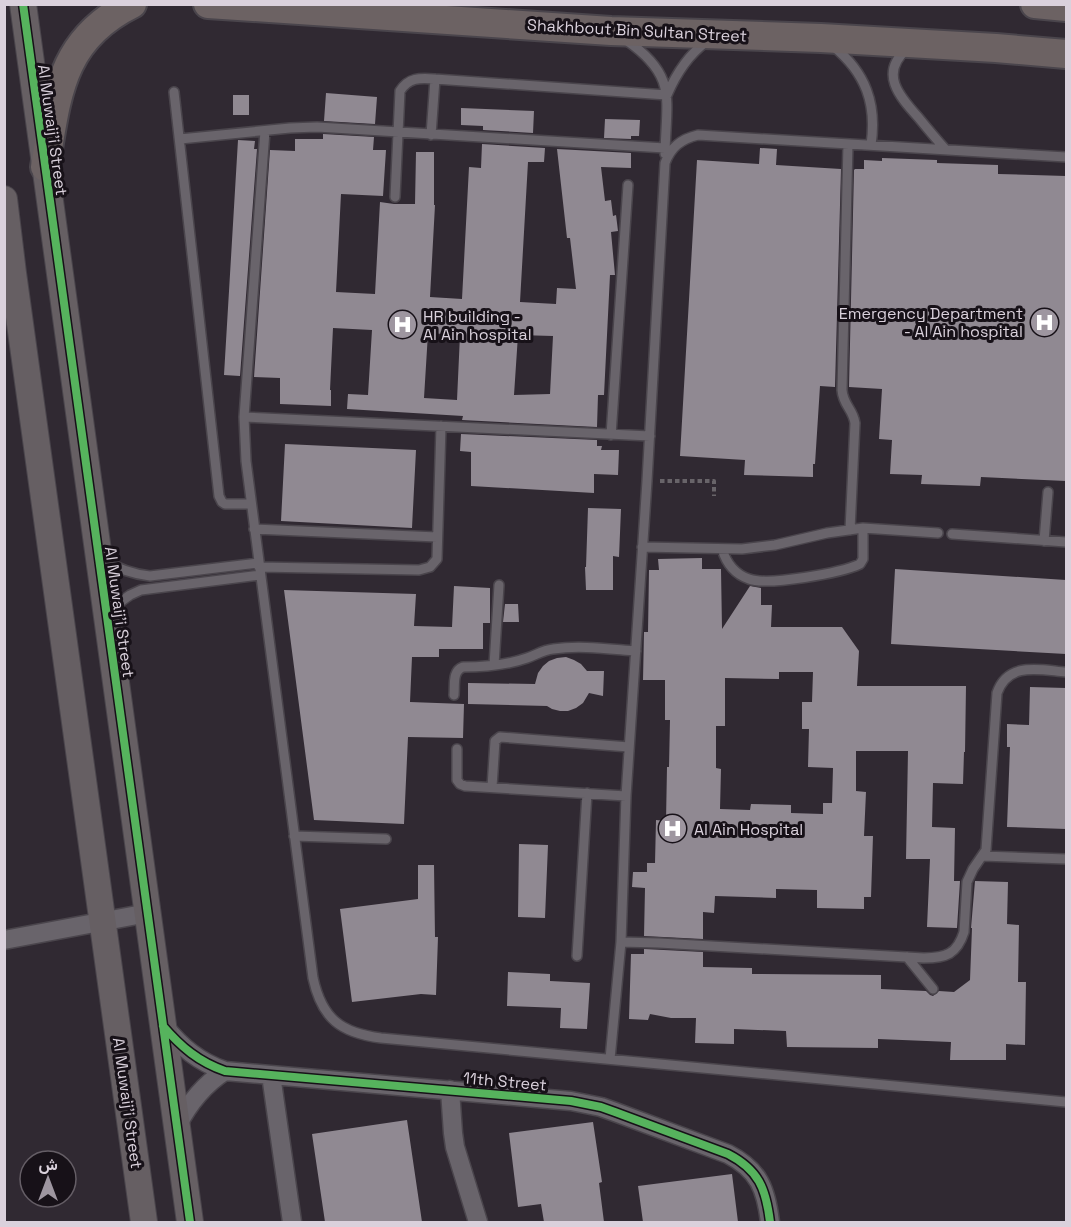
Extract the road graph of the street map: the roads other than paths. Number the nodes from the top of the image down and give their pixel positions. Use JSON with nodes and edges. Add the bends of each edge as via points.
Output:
{"nodes":[{"id":1,"x":23,"y":4,"type":"edge"},
{"id":2,"x":132,"y":4,"type":"edge"},
{"id":3,"x":208,"y":4,"type":"edge"},
{"id":4,"x":1035,"y":4,"type":"edge"},
{"id":5,"x":1066,"y":7,"type":"edge"},
{"id":6,"x":611,"y":31,"type":"junction"},
{"id":7,"x":716,"y":34,"type":"junction"},
{"id":8,"x":821,"y":38,"type":"junction"},
{"id":9,"x":1066,"y":38,"type":"edge"},
{"id":10,"x":914,"y":44,"type":"junction"},
{"id":11,"x":996,"y":48,"type":"junction"},
{"id":12,"x":1066,"y":54,"type":"edge"},
{"id":13,"x":435,"y":79,"type":"junction"},
{"id":14,"x":174,"y":92,"type":"dead end"},
{"id":15,"x":667,"y":95,"type":"junction"},
{"id":16,"x":265,"y":131,"type":"junction"},
{"id":17,"x":398,"y":132,"type":"junction"},
{"id":18,"x":431,"y":135,"type":"junction"},
{"id":19,"x":180,"y":139,"type":"junction"},
{"id":20,"x":848,"y":144,"type":"junction"},
{"id":21,"x":871,"y":146,"type":"junction"},
{"id":22,"x":665,"y":148,"type":"junction"},
{"id":23,"x":946,"y":150,"type":"junction"},
{"id":24,"x":1066,"y":157,"type":"edge"},
{"id":25,"x":665,"y":163,"type":"junction"},
{"id":26,"x":45,"y":167,"type":"junction"},
{"id":27,"x":628,"y":185,"type":"dead end"},
{"id":28,"x":395,"y":197,"type":"dead end"},
{"id":29,"x":4,"y":199,"type":"edge"},
{"id":30,"x":9,"y":273,"type":"edge"},
{"id":31,"x":244,"y":417,"type":"junction"},
{"id":32,"x":441,"y":426,"type":"junction"},
{"id":33,"x":611,"y":435,"type":"junction"},
{"id":34,"x":650,"y":436,"type":"junction"},
{"id":35,"x":1048,"y":492,"type":"dead end"},
{"id":36,"x":251,"y":504,"type":"junction"},
{"id":37,"x":863,"y":528,"type":"junction"},
{"id":38,"x":254,"y":529,"type":"junction"},
{"id":39,"x":850,"y":530,"type":"junction"},
{"id":40,"x":938,"y":533,"type":"dead end"},
{"id":41,"x":952,"y":534,"type":"dead end"},
{"id":42,"x":437,"y":537,"type":"junction"},
{"id":43,"x":1044,"y":541,"type":"junction"},
{"id":44,"x":1066,"y":542,"type":"edge"},
{"id":45,"x":642,"y":547,"type":"junction"},
{"id":46,"x":722,"y":549,"type":"junction"},
{"id":47,"x":98,"y":557,"type":"junction"},
{"id":48,"x":259,"y":568,"type":"junction"},
{"id":49,"x":499,"y":585,"type":"dead end"},
{"id":50,"x":106,"y":612,"type":"junction"},
{"id":51,"x":636,"y":651,"type":"junction"},
{"id":52,"x":494,"y":665,"type":"junction"},
{"id":53,"x":1066,"y":672,"type":"edge"},
{"id":54,"x":454,"y":695,"type":"dead end"},
{"id":55,"x":629,"y":747,"type":"junction"},
{"id":56,"x":457,"y":748,"type":"dead end"},
{"id":57,"x":492,"y":787,"type":"junction"},
{"id":58,"x":586,"y":793,"type":"junction"},
{"id":59,"x":626,"y":796,"type":"junction"},
{"id":60,"x":294,"y":836,"type":"junction"},
{"id":61,"x":386,"y":839,"type":"dead end"},
{"id":62,"x":982,"y":856,"type":"junction"},
{"id":63,"x":1066,"y":859,"type":"edge"},
{"id":64,"x":148,"y":913,"type":"junction"},
{"id":65,"x":103,"y":922,"type":"junction"},
{"id":66,"x":4,"y":940,"type":"edge"},
{"id":67,"x":621,"y":942,"type":"junction"},
{"id":68,"x":577,"y":956,"type":"dead end"},
{"id":69,"x":907,"y":957,"type":"junction"},
{"id":70,"x":933,"y":989,"type":"dead end"},
{"id":71,"x":163,"y":1026,"type":"junction"},
{"id":72,"x":610,"y":1059,"type":"junction"},
{"id":73,"x":225,"y":1071,"type":"junction"},
{"id":74,"x":271,"y":1075,"type":"junction"},
{"id":75,"x":450,"y":1090,"type":"junction"},
{"id":76,"x":1066,"y":1102,"type":"edge"},
{"id":77,"x":177,"y":1126,"type":"junction"},
{"id":78,"x":144,"y":1222,"type":"edge"},
{"id":79,"x":190,"y":1222,"type":"edge"},
{"id":80,"x":292,"y":1222,"type":"edge"},
{"id":81,"x":478,"y":1222,"type":"edge"},
{"id":82,"x":770,"y":1222,"type":"edge"}],
"edges":[{"from":1,"to":26,"type":"street","name":"Al Muwaij'i Street"},
{"from":2,"to":26,"type":"main road","via":[[108,18],[69,62],[57,100]]},
{"from":3,"to":6,"type":"main road","name":"Shakhbout Bin Sultan Street"},
{"from":4,"to":5,"type":"main road"},
{"from":6,"to":7,"type":"main road","name":"Shakhbout Bin Sultan Street"},
{"from":6,"to":15,"type":"lane","via":[[650,59]]},
{"from":7,"to":8,"type":"main road","name":"Shakhbout Bin Sultan Street"},
{"from":7,"to":15,"type":"lane","via":[[691,54]]},
{"from":8,"to":10,"type":"main road","name":"Shakhbout Bin Sultan Street"},
{"from":8,"to":21,"type":"lane","via":[[846,58],[864,84],[873,114]]},
{"from":9,"to":11,"type":"main road"},
{"from":10,"to":11,"type":"main road","name":"Shakhbout Bin Sultan Street"},
{"from":10,"to":23,"type":"lane","via":[[897,61],[895,85]]},
{"from":11,"to":12,"type":"main road","name":"Shakhbout Bin Sultan Street"},
{"from":13,"to":15,"type":"lane"},
{"from":13,"to":17,"type":"lane","via":[[408,81],[400,91]]},
{"from":13,"to":18,"type":"lane"},
{"from":14,"to":19,"type":"lane"},
{"from":15,"to":22,"type":"lane"},
{"from":16,"to":17,"type":"lane","via":[[317,127]]},
{"from":16,"to":19,"type":"lane"},
{"from":16,"to":31,"type":"lane"},
{"from":17,"to":18,"type":"lane"},
{"from":17,"to":28,"type":"lane"},
{"from":18,"to":22,"type":"lane"},
{"from":19,"to":36,"type":"lane","via":[[219,496],[225,504]]},
{"from":20,"to":21,"type":"lane"},
{"from":20,"to":25,"type":"lane","via":[[698,135],[674,147]]},
{"from":20,"to":39,"type":"lane","via":[[842,390],[855,423]]},
{"from":21,"to":23,"type":"lane"},
{"from":22,"to":25,"type":"lane"},
{"from":23,"to":24,"type":"lane"},
{"from":25,"to":34,"type":"lane"},
{"from":26,"to":47,"type":"street","name":"Al Muwaij'i Street"},
{"from":27,"to":33,"type":"lane"},
{"from":29,"to":30,"type":"street","name":"Al Muwaij'i Street"},
{"from":30,"to":65,"type":"street","name":"Al Muwaij'i Street"},
{"from":31,"to":32,"type":"lane"},
{"from":31,"to":36,"type":"lane"},
{"from":32,"to":33,"type":"lane"},
{"from":32,"to":42,"type":"lane"},
{"from":33,"to":34,"type":"lane"},
{"from":34,"to":45,"type":"lane"},
{"from":35,"to":43,"type":"lane"},
{"from":36,"to":38,"type":"lane"},
{"from":37,"to":39,"type":"lane"},
{"from":37,"to":40,"type":"lane"},
{"from":37,"to":46,"type":"lane","via":[[860,564],[797,578],[764,582],[748,579],[732,568]]},
{"from":38,"to":42,"type":"lane"},
{"from":38,"to":48,"type":"lane"},
{"from":39,"to":46,"type":"lane","via":[[775,545]]},
{"from":41,"to":43,"type":"lane"},
{"from":42,"to":48,"type":"lane","via":[[437,559],[430,567],[419,570]]},
{"from":43,"to":44,"type":"lane"},
{"from":45,"to":46,"type":"lane"},
{"from":45,"to":51,"type":"lane"},
{"from":47,"to":48,"type":"lane","via":[[120,570],[150,576]]},
{"from":47,"to":50,"type":"street","name":"Al Muwaij'i Street"},
{"from":48,"to":50,"type":"lane","via":[[141,590]]},
{"from":48,"to":60,"type":"lane"},
{"from":49,"to":52,"type":"lane"},
{"from":50,"to":64,"type":"street","name":"Al Muwaij'i Street"},
{"from":51,"to":52,"type":"lane","via":[[556,648]]},
{"from":51,"to":55,"type":"lane"},
{"from":52,"to":54,"type":"lane","via":[[459,669]]},
{"from":53,"to":62,"type":"lane","via":[[1021,670],[1007,676],[999,687],[987,844]]},
{"from":55,"to":57,"type":"lane","via":[[500,737],[495,741]]},
{"from":55,"to":59,"type":"lane"},
{"from":56,"to":57,"type":"lane","via":[[460,784]]},
{"from":57,"to":58,"type":"lane"},
{"from":58,"to":59,"type":"lane"},
{"from":58,"to":68,"type":"lane"},
{"from":59,"to":67,"type":"lane"},
{"from":60,"to":61,"type":"lane"},
{"from":60,"to":72,"type":"lane","via":[[315,990],[335,1021],[356,1033],[381,1038]]},
{"from":62,"to":63,"type":"lane"},
{"from":62,"to":69,"type":"lane","via":[[967,882],[964,932],[958,946],[940,958]]},
{"from":64,"to":65,"type":"street"},
{"from":64,"to":71,"type":"street","name":"Al Muwaij'i Street"},
{"from":65,"to":66,"type":"street"},
{"from":65,"to":78,"type":"street","name":"Al Muwaij'i Street"},
{"from":67,"to":69,"type":"lane"},
{"from":67,"to":72,"type":"lane"},
{"from":69,"to":70,"type":"lane"},
{"from":71,"to":73,"type":"street","name":"11th Street","via":[[197,1059]]},
{"from":71,"to":77,"type":"street","name":"Al Muwaij'i Street"},
{"from":72,"to":76,"type":"lane"},
{"from":73,"to":74,"type":"street","name":"11th Street"},
{"from":73,"to":77,"type":"street","via":[[192,1100]]},
{"from":74,"to":75,"type":"street","name":"11th Street"},
{"from":74,"to":80,"type":"street"},
{"from":75,"to":81,"type":"street","via":[[455,1147]]},
{"from":75,"to":82,"type":"street","name":"11th Street","via":[[586,1103],[728,1154],[748,1167],[761,1184]]},
{"from":77,"to":79,"type":"street","name":"Al Muwaij'i Street"}]}
